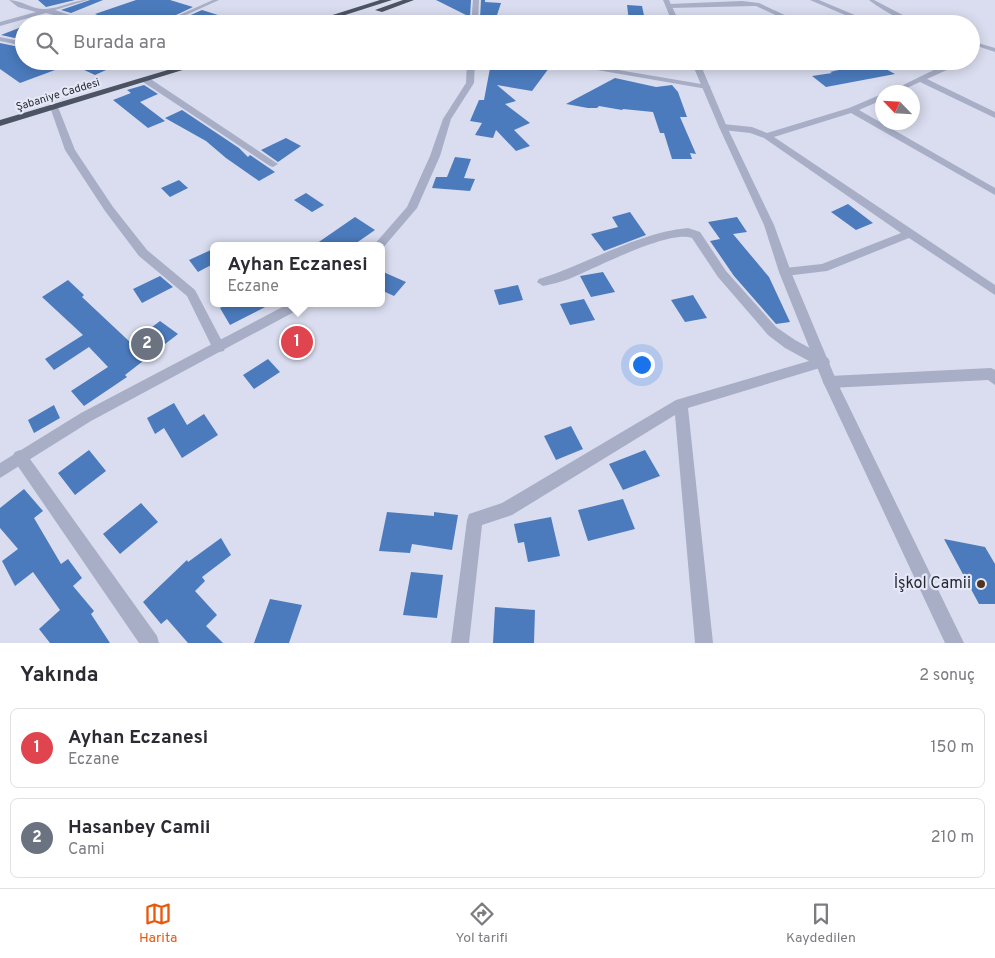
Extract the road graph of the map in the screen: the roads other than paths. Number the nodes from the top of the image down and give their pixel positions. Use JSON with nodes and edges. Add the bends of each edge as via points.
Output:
{"nodes":[{"id":1,"x":10,"y":0,"type":"edge"},
{"id":2,"x":85,"y":0,"type":"edge"},
{"id":3,"x":217,"y":0,"type":"edge"},
{"id":4,"x":388,"y":0,"type":"edge"},
{"id":5,"x":410,"y":0,"type":"edge"},
{"id":6,"x":476,"y":0,"type":"edge"},
{"id":7,"x":813,"y":0,"type":"edge"},
{"id":8,"x":871,"y":0,"type":"edge"},
{"id":9,"x":668,"y":3,"type":"edge"},
{"id":10,"x":46,"y":11,"type":"junction"},
{"id":11,"x":32,"y":15,"type":"edge"},
{"id":12,"x":61,"y":15,"type":"edge"},
{"id":13,"x":182,"y":15,"type":"edge"},
{"id":14,"x":338,"y":15,"type":"edge"},
{"id":15,"x":362,"y":15,"type":"edge"},
{"id":16,"x":475,"y":15,"type":"edge"},
{"id":17,"x":673,"y":15,"type":"edge"},
{"id":18,"x":781,"y":15,"type":"edge"},
{"id":19,"x":850,"y":15,"type":"edge"},
{"id":20,"x":898,"y":15,"type":"edge"},
{"id":21,"x":15,"y":20,"type":"edge"},
{"id":22,"x":0,"y":24,"type":"edge"},
{"id":23,"x":0,"y":39,"type":"edge"},
{"id":24,"x":15,"y":42,"type":"edge"},
{"id":25,"x":980,"y":45,"type":"edge"},
{"id":26,"x":995,"y":50,"type":"edge"},
{"id":27,"x":154,"y":70,"type":"edge"},
{"id":28,"x":179,"y":70,"type":"edge"},
{"id":29,"x":471,"y":70,"type":"edge"},
{"id":30,"x":604,"y":70,"type":"edge"},
{"id":31,"x":699,"y":70,"type":"edge"},
{"id":32,"x":946,"y":70,"type":"edge"},
{"id":33,"x":920,"y":79,"type":"junction"},
{"id":34,"x":146,"y":80,"type":"junction"},
{"id":35,"x":908,"y":85,"type":"edge"},
{"id":36,"x":707,"y":87,"type":"junction"},
{"id":37,"x":80,"y":95,"type":"junction"},
{"id":38,"x":875,"y":100,"type":"edge"},
{"id":39,"x":54,"y":107,"type":"junction"},
{"id":40,"x":852,"y":110,"type":"junction"},
{"id":41,"x":0,"y":114,"type":"edge"},
{"id":42,"x":995,"y":115,"type":"edge"},
{"id":43,"x":0,"y":123,"type":"edge"},
{"id":44,"x":723,"y":127,"type":"junction"},
{"id":45,"x":767,"y":136,"type":"junction"},
{"id":46,"x":273,"y":164,"type":"dead end"},
{"id":47,"x":995,"y":192,"type":"edge"},
{"id":48,"x":911,"y":233,"type":"junction"},
{"id":49,"x":382,"y":242,"type":"edge"},
{"id":50,"x":785,"y":272,"type":"junction"},
{"id":51,"x":543,"y":282,"type":"dead end"},
{"id":52,"x":995,"y":291,"type":"edge"},
{"id":53,"x":294,"y":307,"type":"edge"},
{"id":54,"x":219,"y":347,"type":"junction"},
{"id":55,"x":823,"y":362,"type":"junction"},
{"id":56,"x":995,"y":379,"type":"edge"},
{"id":57,"x":830,"y":382,"type":"junction"},
{"id":58,"x":680,"y":404,"type":"junction"},
{"id":59,"x":20,"y":457,"type":"junction"},
{"id":60,"x":0,"y":471,"type":"edge"},
{"id":61,"x":150,"y":643,"type":"edge"},
{"id":62,"x":460,"y":643,"type":"edge"},
{"id":63,"x":704,"y":643,"type":"edge"},
{"id":64,"x":955,"y":643,"type":"edge"}],
"edges":[{"from":1,"to":10,"type":"street","via":[[31,10]]},
{"from":2,"to":10,"type":"street"},
{"from":3,"to":13,"type":"lane"},
{"from":4,"to":14,"type":"highway"},
{"from":5,"to":15,"type":"highway"},
{"from":6,"to":16,"type":"street"},
{"from":7,"to":19,"type":"street"},
{"from":8,"to":20,"type":"lane"},
{"from":9,"to":17,"type":"street"},
{"from":9,"to":18,"type":"street","via":[[756,4]]},
{"from":10,"to":11,"type":"street"},
{"from":10,"to":12,"type":"street"},
{"from":21,"to":22,"type":"street"},
{"from":23,"to":24,"type":"street"},
{"from":25,"to":26,"type":"lane"},
{"from":27,"to":37,"type":"highway"},
{"from":28,"to":34,"type":"highway","name":"Şabaniye Caddesi"},
{"from":29,"to":49,"type":"street","via":[[470,83],[447,119],[412,208]]},
{"from":30,"to":36,"type":"street"},
{"from":31,"to":36,"type":"street"},
{"from":32,"to":33,"type":"street"},
{"from":33,"to":35,"type":"street"},
{"from":33,"to":42,"type":"street"},
{"from":34,"to":37,"type":"highway","name":"Şabaniye Caddesi"},
{"from":34,"to":46,"type":"street"},
{"from":36,"to":44,"type":"street"},
{"from":37,"to":39,"type":"highway","name":"Şabaniye Caddesi"},
{"from":37,"to":41,"type":"highway"},
{"from":38,"to":40,"type":"street"},
{"from":39,"to":43,"type":"highway","name":"Şabaniye Caddesi"},
{"from":39,"to":54,"type":"street","via":[[70,150],[109,209],[143,253],[191,293]]},
{"from":40,"to":45,"type":"street"},
{"from":40,"to":47,"type":"street"},
{"from":44,"to":45,"type":"street","via":[[752,130]]},
{"from":44,"to":50,"type":"street","via":[[769,225]]},
{"from":45,"to":48,"type":"street"},
{"from":48,"to":50,"type":"street","via":[[823,268]]},
{"from":48,"to":52,"type":"street"},
{"from":50,"to":55,"type":"street"},
{"from":51,"to":55,"type":"street","via":[[640,244],[688,232],[696,235],[722,274],[772,331]]},
{"from":53,"to":54,"type":"street"},
{"from":54,"to":59,"type":"street","via":[[86,417]]},
{"from":55,"to":57,"type":"street"},
{"from":55,"to":58,"type":"street"},
{"from":56,"to":57,"type":"street","via":[[991,374]]},
{"from":57,"to":64,"type":"street"},
{"from":58,"to":62,"type":"street","via":[[506,509],[475,520]]},
{"from":58,"to":63,"type":"street"},
{"from":59,"to":60,"type":"street"},
{"from":59,"to":61,"type":"street"}]}
